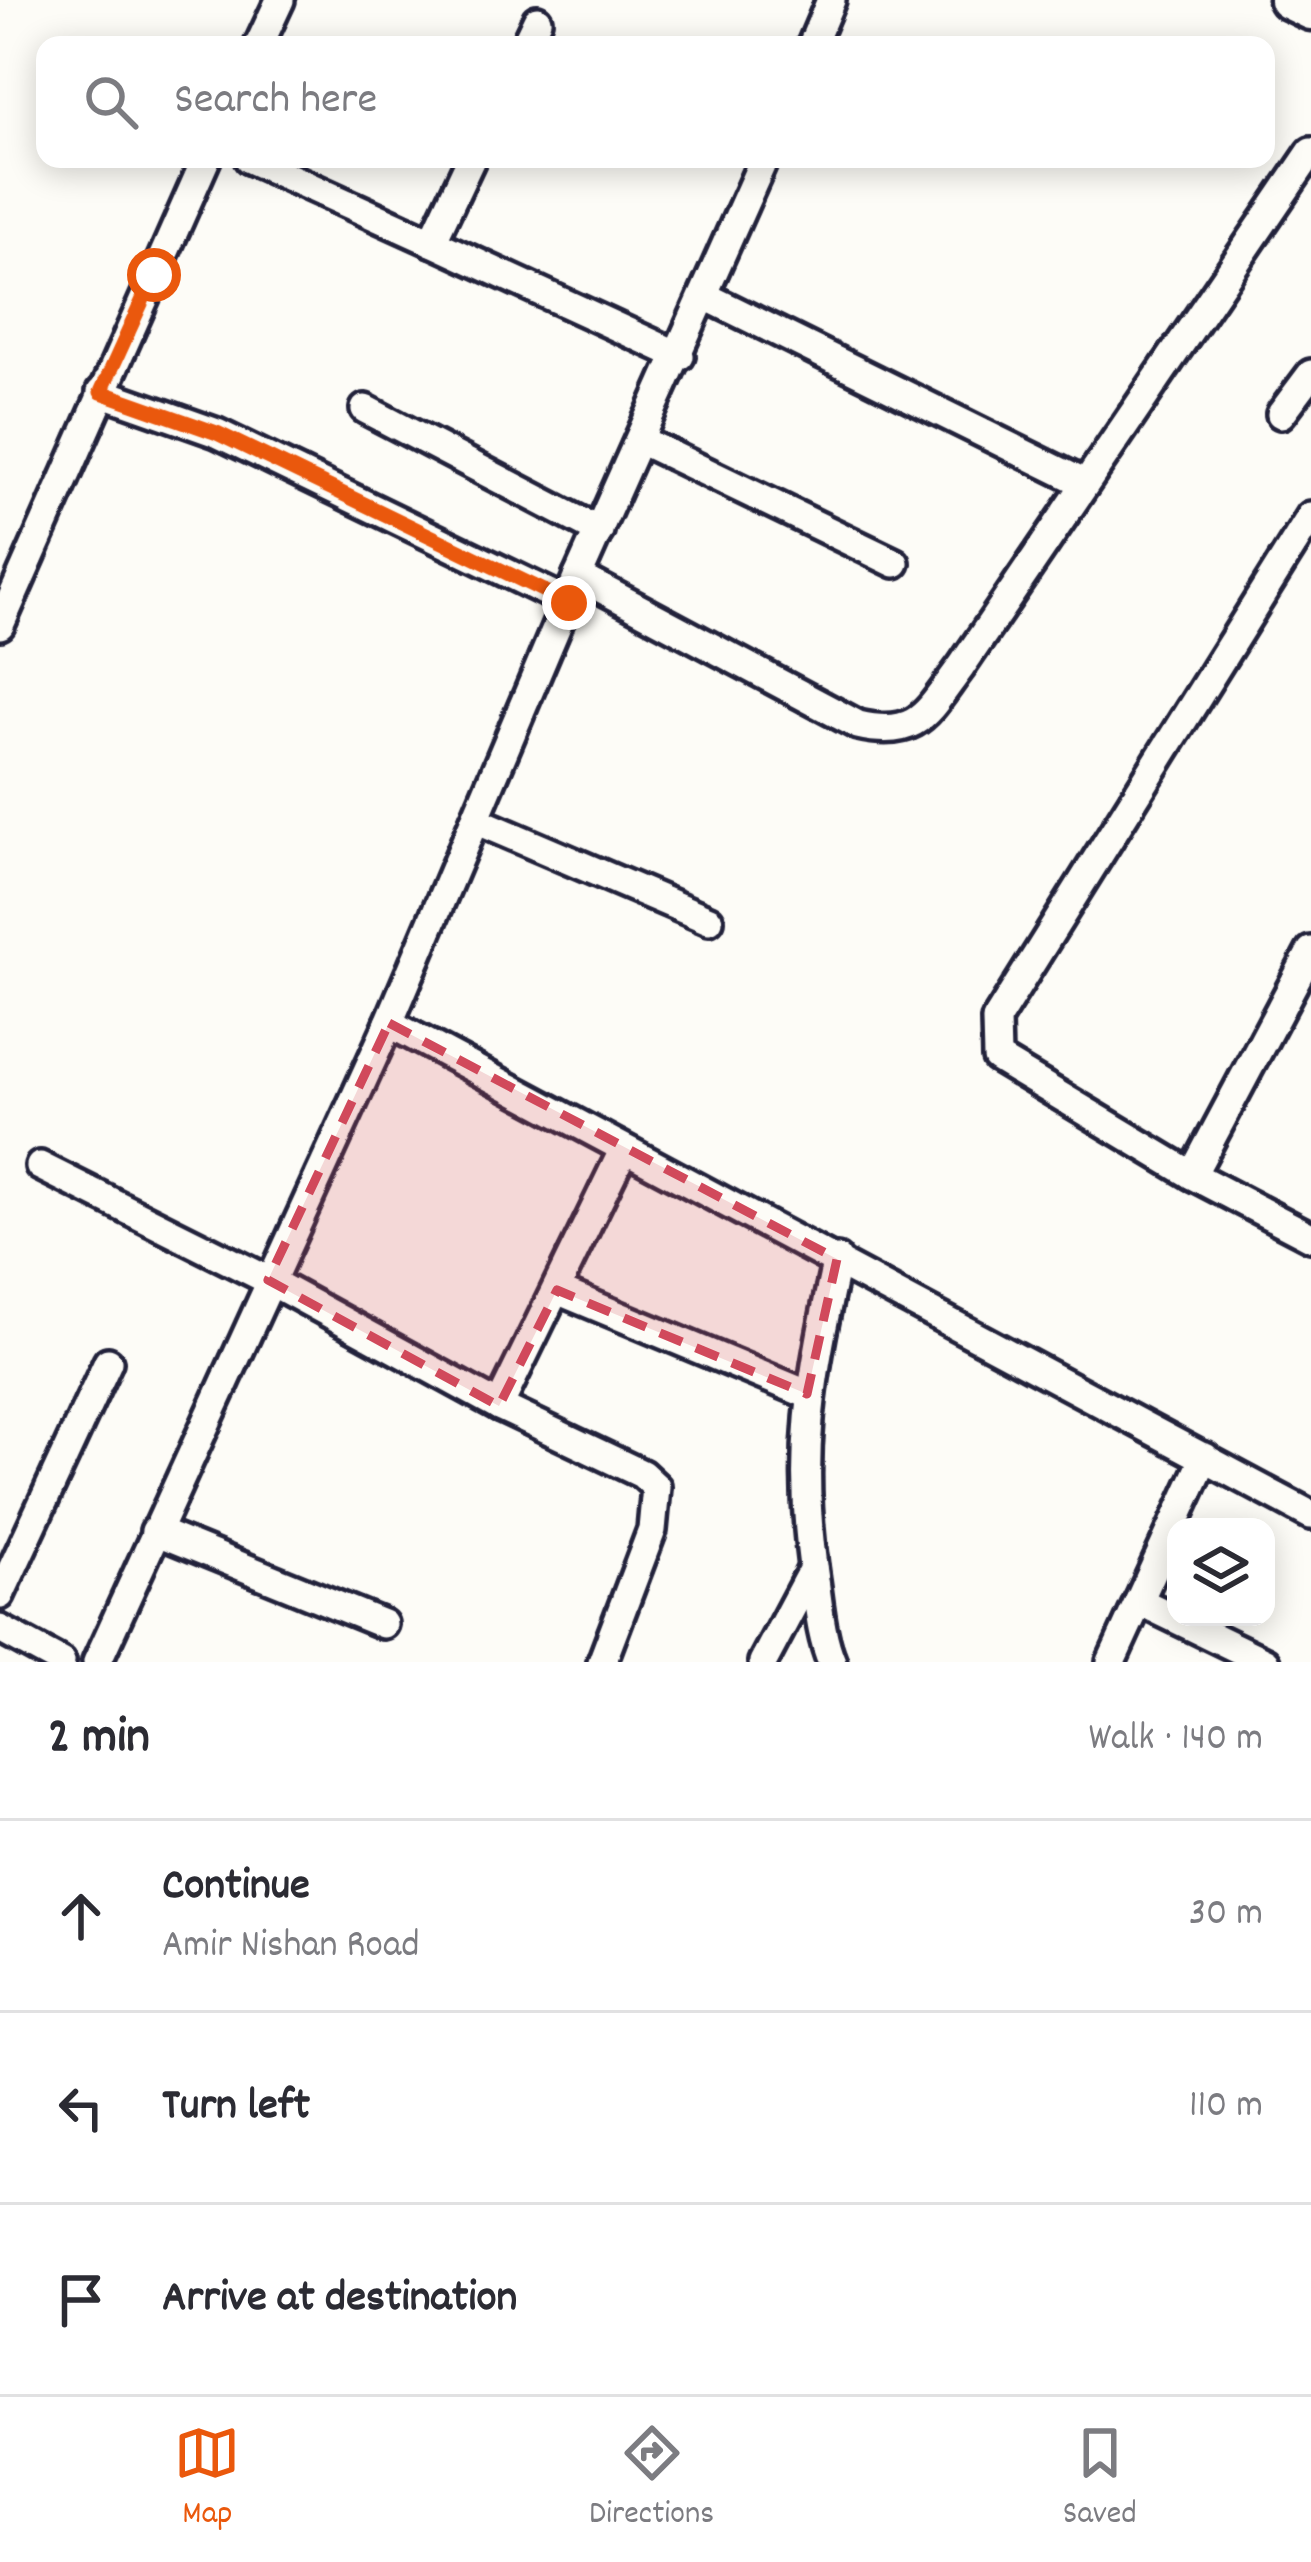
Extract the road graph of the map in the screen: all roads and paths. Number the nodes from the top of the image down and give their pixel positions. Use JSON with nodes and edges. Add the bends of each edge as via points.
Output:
{"nodes":[{"id":1,"x":280,"y":0,"type":"edge"},
{"id":2,"x":831,"y":0,"type":"edge"},
{"id":3,"x":1288,"y":0,"type":"edge"},
{"id":4,"x":1311,"y":11,"type":"edge"},
{"id":5,"x":264,"y":36,"type":"edge"},
{"id":6,"x":816,"y":36,"type":"edge"},
{"id":7,"x":1311,"y":152,"type":"edge"},
{"id":8,"x":202,"y":168,"type":"edge"},
{"id":9,"x":269,"y":168,"type":"edge"},
{"id":10,"x":467,"y":168,"type":"edge"},
{"id":11,"x":760,"y":168,"type":"edge"},
{"id":12,"x":432,"y":242,"type":"junction"},
{"id":13,"x":706,"y":297,"type":"junction"},
{"id":14,"x":680,"y":356,"type":"junction"},
{"id":15,"x":1311,"y":374,"type":"edge"},
{"id":16,"x":101,"y":392,"type":"junction"},
{"id":17,"x":365,"y":409,"type":"dead end"},
{"id":18,"x":1281,"y":414,"type":"dead end"},
{"id":19,"x":642,"y":441,"type":"junction"},
{"id":20,"x":1082,"y":482,"type":"junction"},
{"id":21,"x":1311,"y":516,"type":"edge"},
{"id":22,"x":599,"y":531,"type":"junction"},
{"id":23,"x":895,"y":562,"type":"dead end"},
{"id":24,"x":578,"y":576,"type":"junction"},
{"id":25,"x":569,"y":603,"type":"junction"},
{"id":26,"x":0,"y":625,"type":"edge"},
{"id":27,"x":475,"y":820,"type":"junction"},
{"id":28,"x":709,"y":920,"type":"dead end"},
{"id":29,"x":1311,"y":951,"type":"edge"},
{"id":30,"x":389,"y":1023,"type":"junction"},
{"id":31,"x":623,"y":1151,"type":"junction"},
{"id":32,"x":40,"y":1166,"type":"dead end"},
{"id":33,"x":1192,"y":1175,"type":"junction"},
{"id":34,"x":1311,"y":1237,"type":"edge"},
{"id":35,"x":837,"y":1258,"type":"junction"},
{"id":36,"x":268,"y":1280,"type":"junction"},
{"id":37,"x":557,"y":1290,"type":"junction"},
{"id":38,"x":108,"y":1362,"type":"dead end"},
{"id":39,"x":807,"y":1394,"type":"junction"},
{"id":40,"x":499,"y":1406,"type":"junction"},
{"id":41,"x":1205,"y":1457,"type":"junction"},
{"id":42,"x":1311,"y":1515,"type":"edge"},
{"id":43,"x":154,"y":1531,"type":"junction"},
{"id":44,"x":813,"y":1568,"type":"junction"},
{"id":45,"x":0,"y":1594,"type":"edge"},
{"id":46,"x":1139,"y":1601,"type":"junction"},
{"id":47,"x":383,"y":1624,"type":"dead end"},
{"id":48,"x":0,"y":1629,"type":"edge"},
{"id":49,"x":62,"y":1662,"type":"edge"},
{"id":50,"x":97,"y":1662,"type":"edge"},
{"id":51,"x":602,"y":1662,"type":"edge"},
{"id":52,"x":763,"y":1662,"type":"edge"},
{"id":53,"x":832,"y":1662,"type":"edge"},
{"id":54,"x":1111,"y":1662,"type":"edge"},
{"id":55,"x":1265,"y":1662,"type":"edge"}],
"edges":[{"from":1,"to":5,"type":"street"},
{"from":2,"to":6,"type":"street"},
{"from":3,"to":4,"type":"street"},
{"from":7,"to":20,"type":"street"},
{"from":8,"to":16,"type":"street"},
{"from":9,"to":12,"type":"street"},
{"from":10,"to":12,"type":"street"},
{"from":11,"to":13,"type":"street"},
{"from":12,"to":14,"type":"street"},
{"from":13,"to":14,"type":"street"},
{"from":13,"to":20,"type":"street"},
{"from":14,"to":19,"type":"street"},
{"from":15,"to":18,"type":"street"},
{"from":16,"to":25,"type":"street","via":[[217,433]]},
{"from":16,"to":26,"type":"street"},
{"from":17,"to":22,"type":"street"},
{"from":19,"to":22,"type":"street"},
{"from":19,"to":23,"type":"street"},
{"from":20,"to":24,"type":"street","via":[[961,668],[903,730],[858,725]]},
{"from":21,"to":33,"type":"street","via":[[996,1020],[998,1058],[1011,1069]]},
{"from":22,"to":24,"type":"street"},
{"from":24,"to":25,"type":"street"},
{"from":25,"to":27,"type":"street"},
{"from":27,"to":28,"type":"street"},
{"from":27,"to":30,"type":"street"},
{"from":29,"to":33,"type":"street"},
{"from":30,"to":31,"type":"street"},
{"from":30,"to":36,"type":"street"},
{"from":31,"to":35,"type":"street"},
{"from":31,"to":37,"type":"street"},
{"from":32,"to":36,"type":"street"},
{"from":33,"to":34,"type":"street"},
{"from":35,"to":39,"type":"street"},
{"from":35,"to":41,"type":"street"},
{"from":36,"to":40,"type":"street"},
{"from":36,"to":43,"type":"street"},
{"from":37,"to":39,"type":"street"},
{"from":37,"to":40,"type":"street"},
{"from":38,"to":45,"type":"street"},
{"from":39,"to":44,"type":"street"},
{"from":40,"to":51,"type":"street","via":[[622,1461],[656,1487],[652,1530]]},
{"from":41,"to":42,"type":"street"},
{"from":41,"to":46,"type":"street"},
{"from":43,"to":47,"type":"street"},
{"from":43,"to":50,"type":"street"},
{"from":44,"to":52,"type":"street"},
{"from":44,"to":53,"type":"street"},
{"from":46,"to":54,"type":"street"},
{"from":46,"to":55,"type":"street"},
{"from":48,"to":49,"type":"street"}]}
